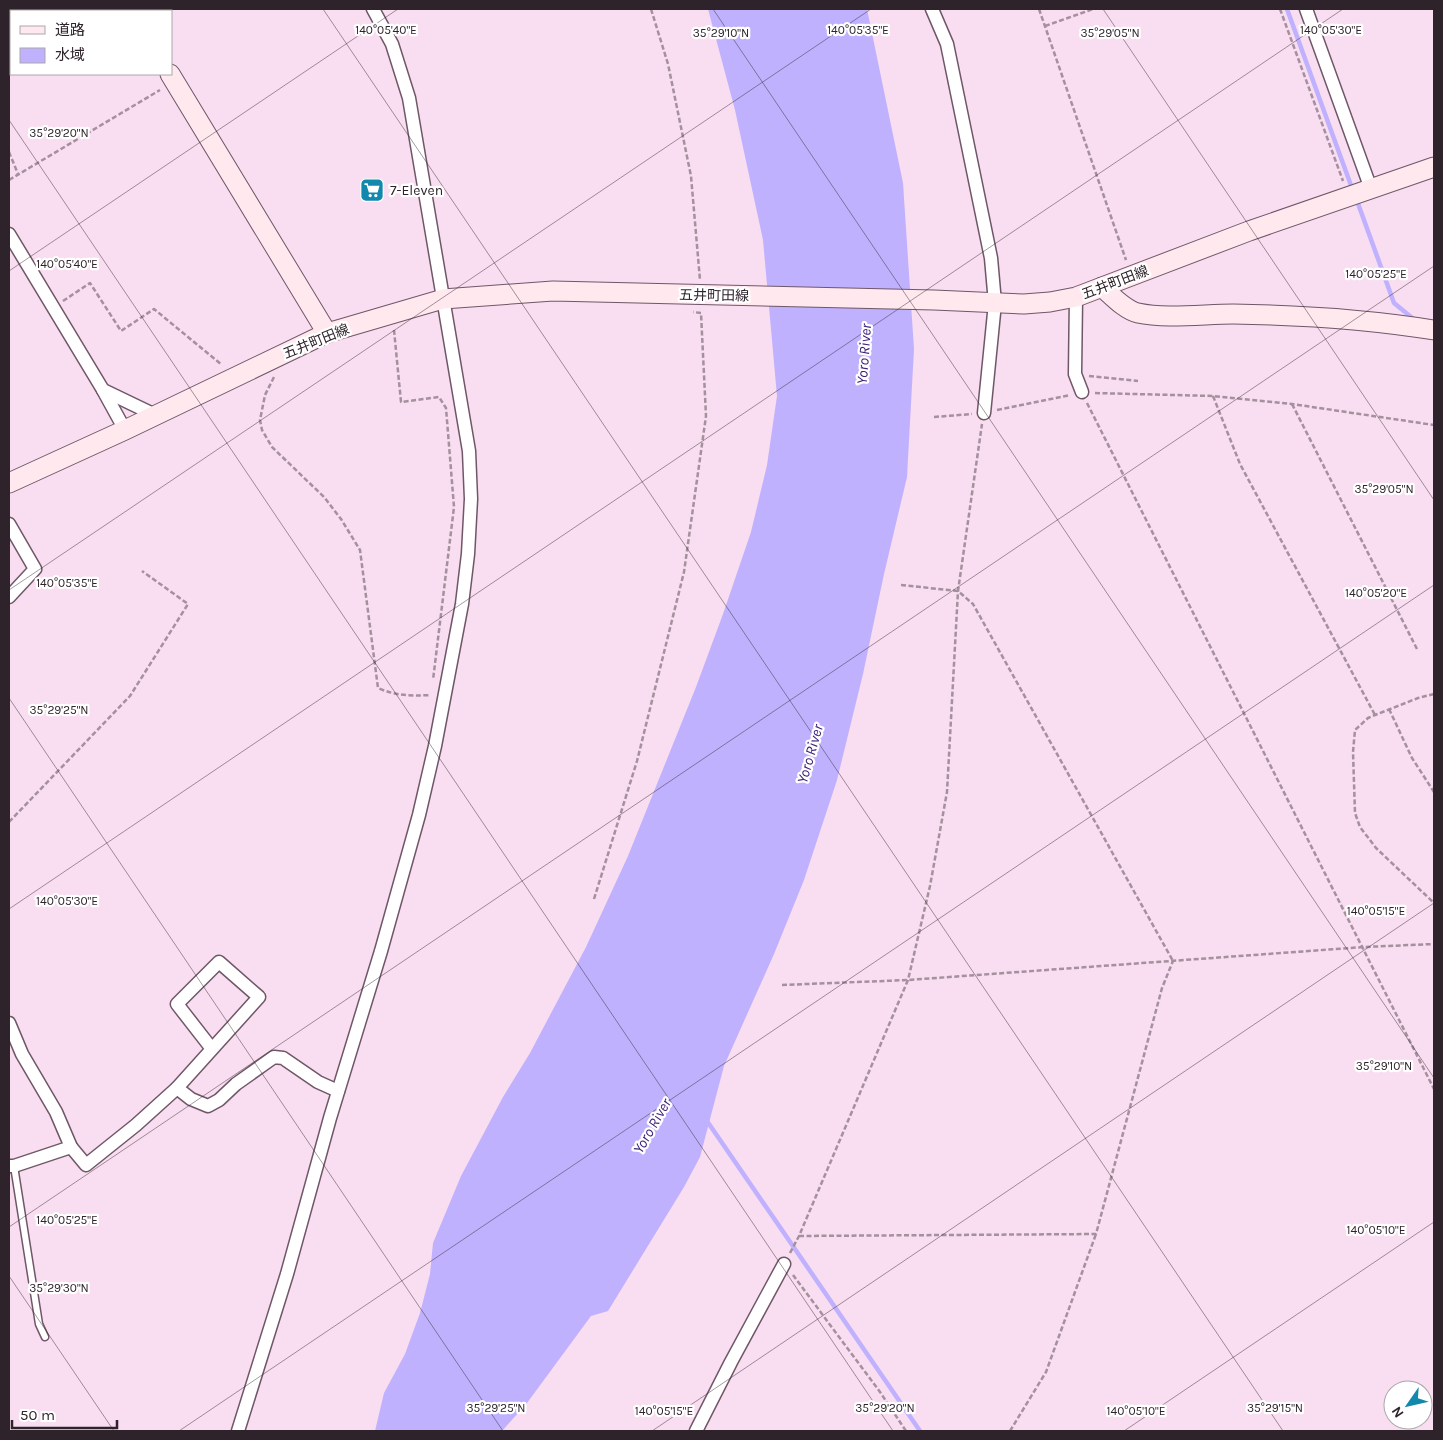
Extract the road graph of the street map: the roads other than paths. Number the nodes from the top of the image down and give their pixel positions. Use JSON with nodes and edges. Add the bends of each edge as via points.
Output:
{"nodes":[{"id":1,"x":373,"y":9,"type":"edge"},
{"id":2,"x":932,"y":9,"type":"edge"},
{"id":3,"x":1306,"y":9,"type":"edge"},
{"id":4,"x":172,"y":78,"type":"edge"},
{"id":5,"x":1434,"y":167,"type":"edge"},
{"id":6,"x":1371,"y":189,"type":"junction"},
{"id":7,"x":9,"y":234,"type":"edge"},
{"id":8,"x":1102,"y":287,"type":"junction"},
{"id":9,"x":1076,"y":297,"type":"junction"},
{"id":10,"x":443,"y":300,"type":"junction"},
{"id":11,"x":996,"y":303,"type":"junction"},
{"id":12,"x":1434,"y":330,"type":"edge"},
{"id":13,"x":327,"y":333,"type":"junction"},
{"id":14,"x":103,"y":390,"type":"junction"},
{"id":15,"x":1082,"y":392,"type":"road end"},
{"id":16,"x":984,"y":413,"type":"road end"},
{"id":17,"x":155,"y":415,"type":"junction"},
{"id":18,"x":125,"y":430,"type":"junction"},
{"id":19,"x":9,"y":483,"type":"edge"},
{"id":20,"x":9,"y":524,"type":"edge"},
{"id":21,"x":9,"y":597,"type":"edge"},
{"id":22,"x":9,"y":1023,"type":"edge"},
{"id":23,"x":212,"y":1049,"type":"junction"},
{"id":24,"x":177,"y":1088,"type":"junction"},
{"id":25,"x":338,"y":1091,"type":"junction"},
{"id":26,"x":71,"y":1147,"type":"junction"},
{"id":27,"x":11,"y":1166,"type":"edge"},
{"id":28,"x":784,"y":1264,"type":"road end"},
{"id":29,"x":45,"y":1337,"type":"dead end"},
{"id":30,"x":238,"y":1431,"type":"edge"},
{"id":31,"x":696,"y":1431,"type":"edge"}],
"edges":[{"from":1,"to":10,"type":"street","via":[[392,44],[409,98]]},
{"from":2,"to":11,"type":"street","via":[[947,44],[991,258]]},
{"from":3,"to":6,"type":"street"},
{"from":4,"to":13,"type":"main road"},
{"from":5,"to":6,"type":"main road","name":"五井町田線"},
{"from":6,"to":8,"type":"main road","name":"五井町田線","via":[[1249,230]]},
{"from":7,"to":14,"type":"street"},
{"from":8,"to":9,"type":"main road","name":"五井町田線"},
{"from":8,"to":12,"type":"main road","via":[[1136,313],[1336,318]]},
{"from":9,"to":11,"type":"main road","name":"五井町田線","via":[[1033,303]]},
{"from":9,"to":15,"type":"street","via":[[1075,374]]},
{"from":10,"to":11,"type":"main road","name":"五井町田線","via":[[553,290]]},
{"from":10,"to":13,"type":"main road","name":"五井町田線"},
{"from":10,"to":25,"type":"street","via":[[469,451],[471,499],[462,604],[419,815]]},
{"from":11,"to":16,"type":"street"},
{"from":13,"to":17,"type":"main road","name":"五井町田線"},
{"from":14,"to":17,"type":"street"},
{"from":14,"to":18,"type":"street"},
{"from":17,"to":18,"type":"main road","name":"五井町田線"},
{"from":18,"to":19,"type":"main road","name":"五井町田線"},
{"from":20,"to":21,"type":"street","via":[[35,569]]},
{"from":22,"to":26,"type":"street"},
{"from":23,"to":23,"type":"street","via":[[259,997],[219,962],[177,1004]]},
{"from":23,"to":24,"type":"street"},
{"from":24,"to":25,"type":"street","via":[[208,1106],[274,1057],[282,1058]]},
{"from":24,"to":26,"type":"street","via":[[86,1165]]},
{"from":25,"to":30,"type":"street","via":[[287,1274]]},
{"from":26,"to":27,"type":"street"},
{"from":27,"to":29,"type":"lane"},
{"from":28,"to":31,"type":"street"}]}
